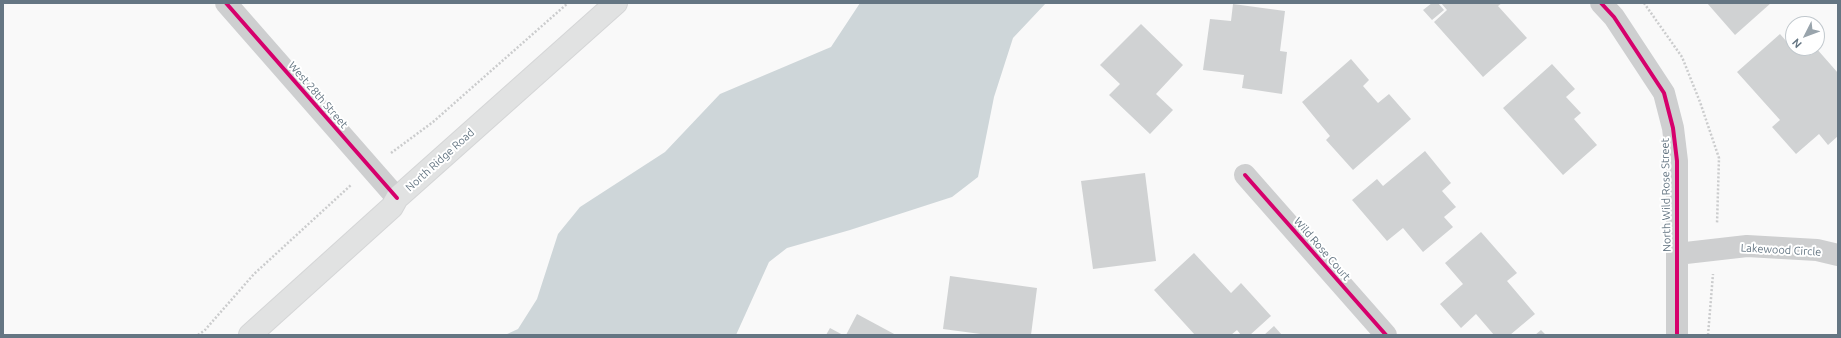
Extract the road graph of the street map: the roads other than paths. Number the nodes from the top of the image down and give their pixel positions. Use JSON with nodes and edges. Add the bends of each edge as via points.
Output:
{"nodes":[{"id":1,"x":226,"y":3,"type":"edge"},
{"id":2,"x":616,"y":3,"type":"edge"},
{"id":3,"x":1601,"y":3,"type":"edge"},
{"id":4,"x":1245,"y":175,"type":"dead end"},
{"id":5,"x":397,"y":198,"type":"junction"},
{"id":6,"x":1677,"y":254,"type":"junction"},
{"id":7,"x":1838,"y":255,"type":"edge"},
{"id":8,"x":250,"y":335,"type":"edge"},
{"id":9,"x":1386,"y":335,"type":"edge"},
{"id":10,"x":1677,"y":335,"type":"edge"}],
"edges":[{"from":1,"to":5,"type":"street","name":"West 28th Street"},
{"from":2,"to":5,"type":"main road","name":"North Ridge Road"},
{"from":3,"to":6,"type":"street","name":"North Wild Rose Street","via":[[1614,17],[1664,93],[1673,128],[1677,161]]},
{"from":4,"to":9,"type":"street","name":"Wild Rose Court"},
{"from":5,"to":8,"type":"main road","name":"North Ridge Road","via":[[392,207]]},
{"from":6,"to":7,"type":"street","name":"Lakewood Circle","via":[[1747,246],[1817,250]]},
{"from":6,"to":10,"type":"street","name":"North Wild Rose Street"}]}
